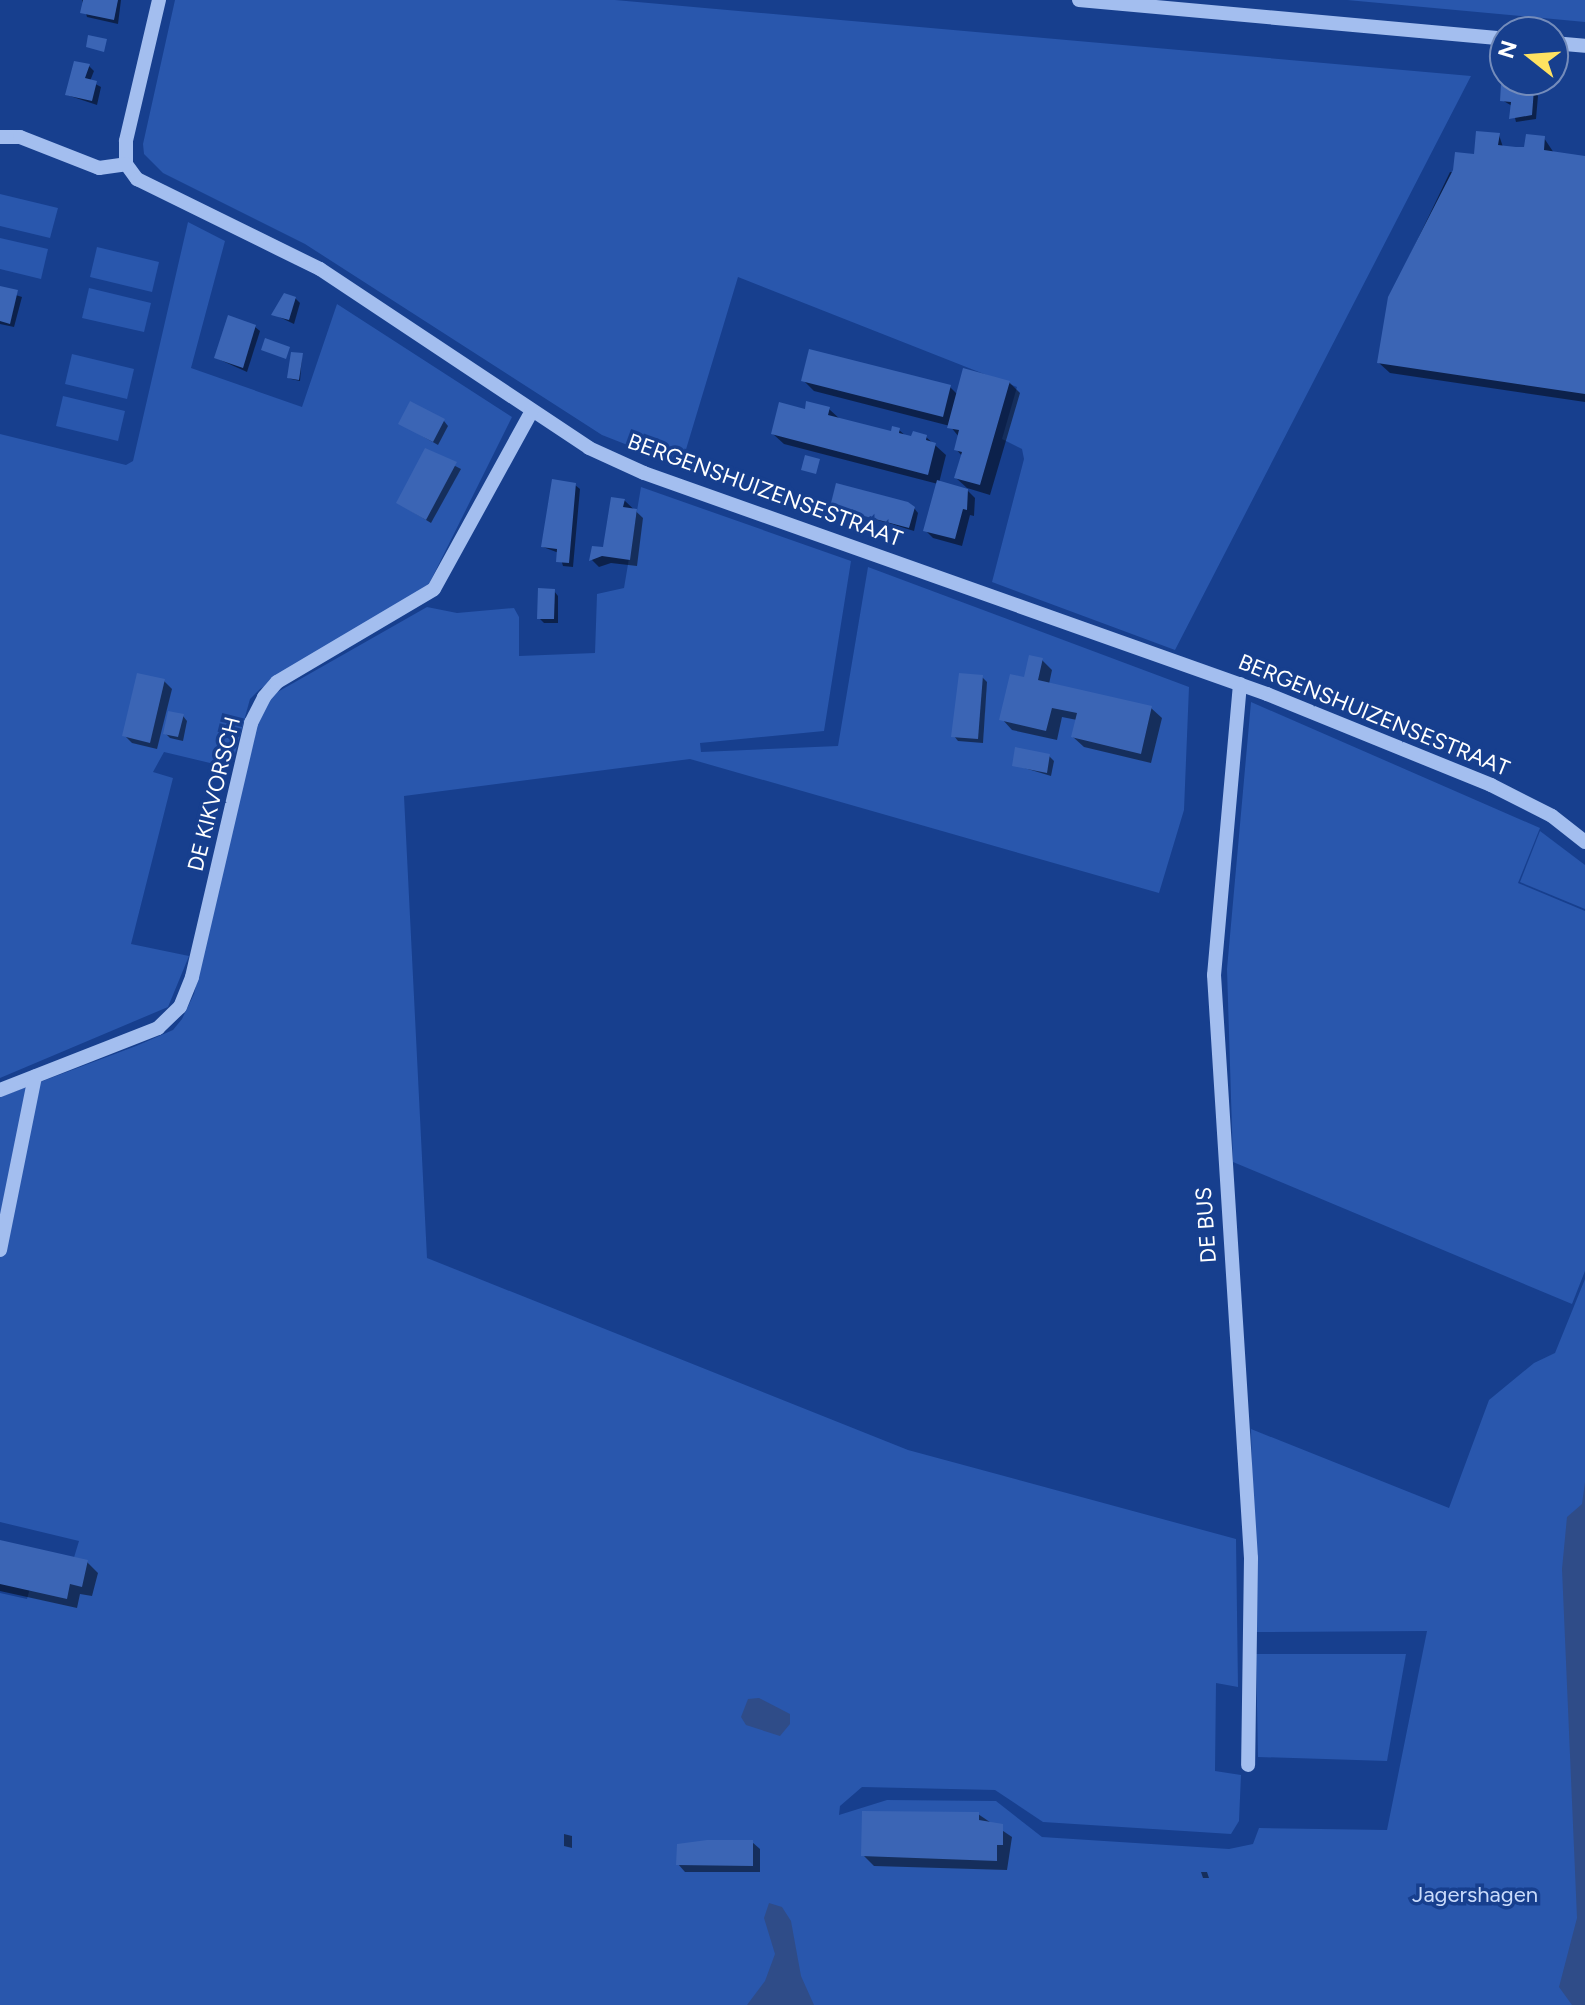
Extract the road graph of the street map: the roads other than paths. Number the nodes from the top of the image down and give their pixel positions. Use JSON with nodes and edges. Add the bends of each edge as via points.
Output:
{"nodes":[{"id":1,"x":159,"y":0,"type":"edge"},
{"id":2,"x":1079,"y":0,"type":"edge"},
{"id":3,"x":1134,"y":2,"type":"edge"},
{"id":4,"x":1489,"y":37,"type":"edge"},
{"id":5,"x":0,"y":137,"type":"edge"},
{"id":6,"x":126,"y":164,"type":"junction"},
{"id":7,"x":532,"y":411,"type":"junction"},
{"id":8,"x":1240,"y":684,"type":"junction"},
{"id":9,"x":1585,"y":842,"type":"edge"},
{"id":10,"x":35,"y":1077,"type":"junction"},
{"id":11,"x":0,"y":1090,"type":"edge"},
{"id":12,"x":0,"y":1250,"type":"edge"},
{"id":13,"x":1248,"y":1765,"type":"dead end"}],
"edges":[{"from":1,"to":6,"type":"street"},
{"from":2,"to":3,"type":"street"},
{"from":3,"to":4,"type":"street"},
{"from":5,"to":6,"type":"street","via":[[20,137],[99,168]]},
{"from":6,"to":7,"type":"street","name":"BERGENSHUIZENSESTRAAT","via":[[149,186],[320,269],[386,309]]},
{"from":7,"to":8,"type":"street","name":"BERGENSHUIZENSESTRAAT","via":[[589,448],[644,473]]},
{"from":7,"to":10,"type":"street","name":"DE KIKVORSCH","via":[[434,589],[277,682],[264,697],[251,723],[192,977],[180,1007],[158,1028]]},
{"from":8,"to":9,"type":"street","name":"BERGENSHUIZENSESTRAAT","via":[[1491,785],[1552,816]]},
{"from":8,"to":13,"type":"street","name":"DE BUS","via":[[1214,975],[1251,1558]]},
{"from":10,"to":11,"type":"street","name":"DE KIKVORSCH"},
{"from":10,"to":12,"type":"street"}]}
